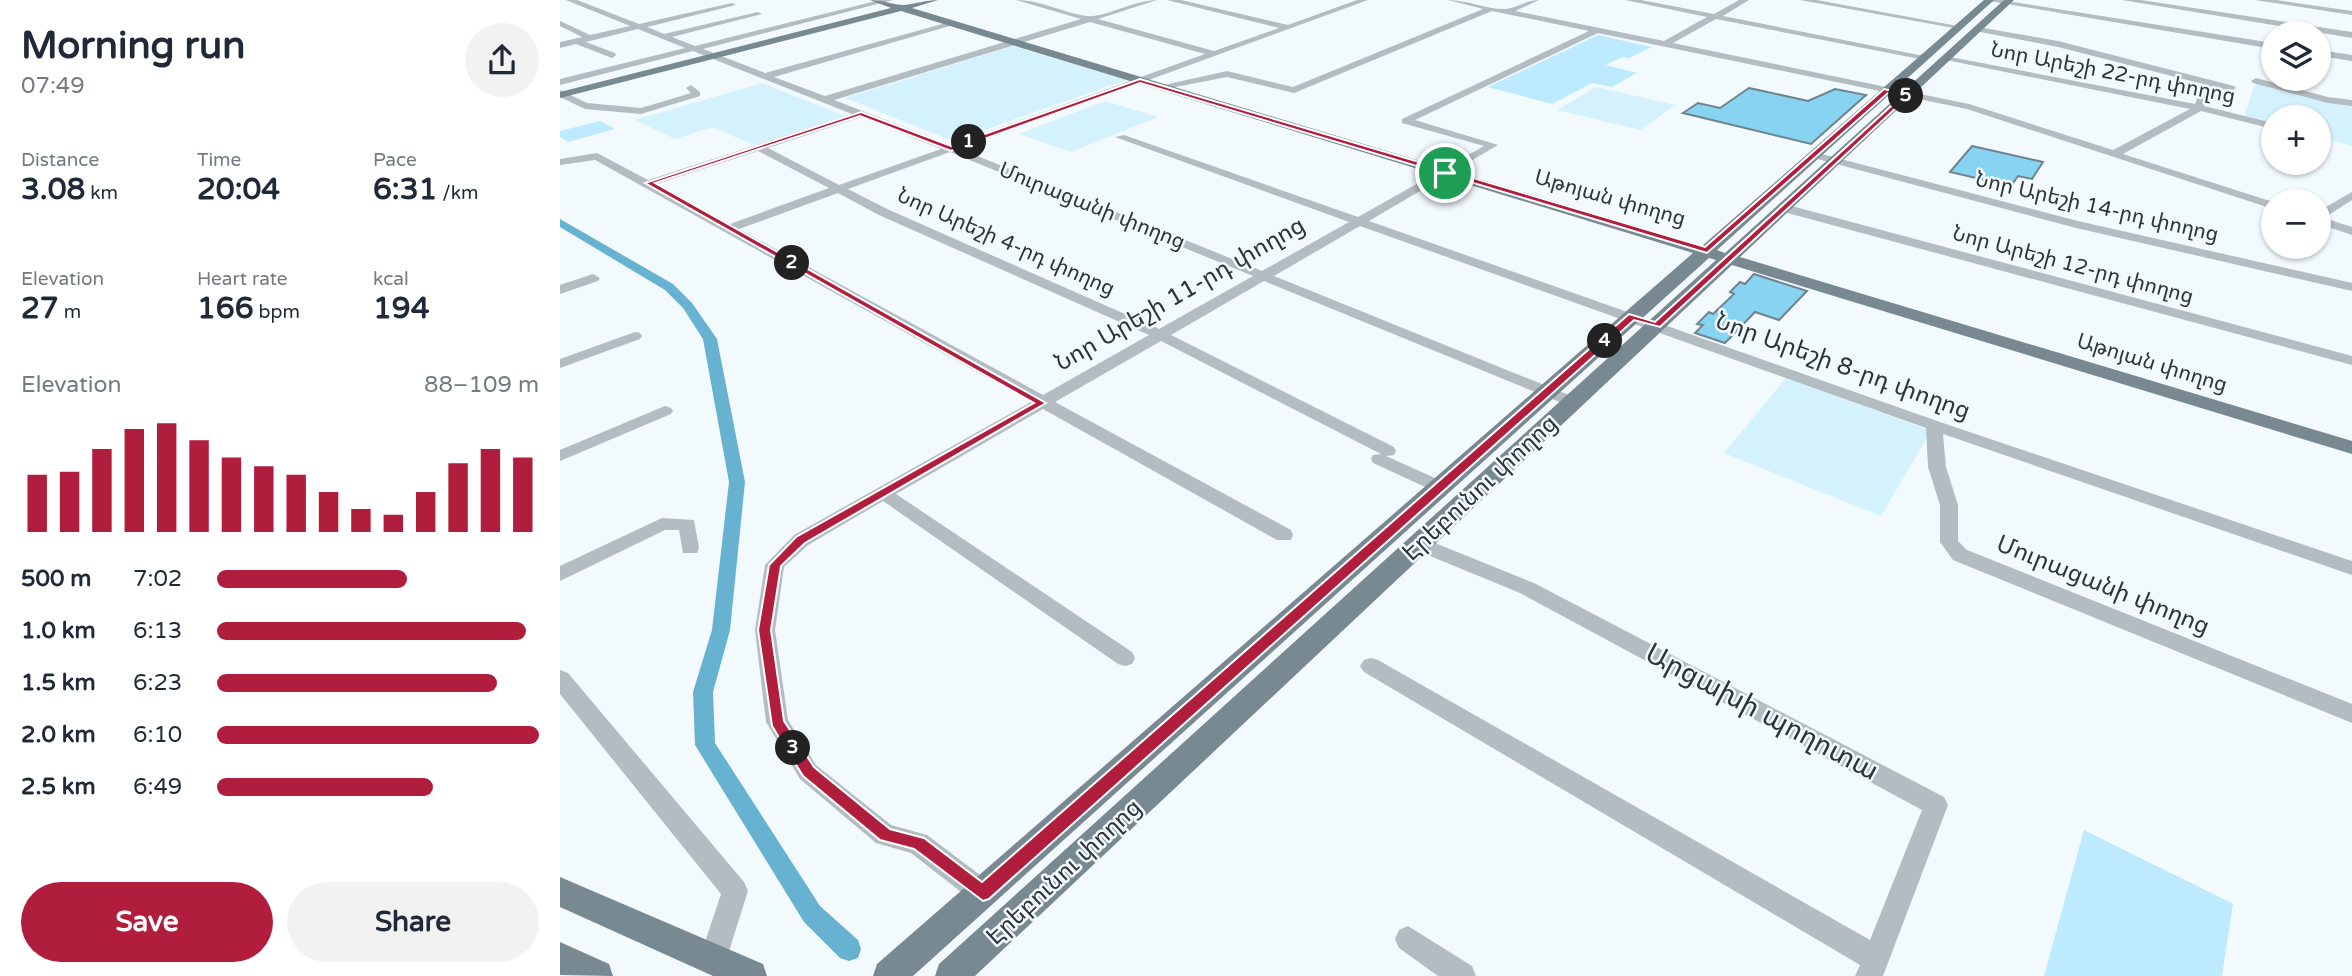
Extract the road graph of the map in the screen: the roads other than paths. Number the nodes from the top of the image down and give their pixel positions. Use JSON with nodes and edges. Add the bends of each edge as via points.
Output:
{"nodes":[{"id":1,"x":570,"y":0,"type":"edge"},
{"id":2,"x":719,"y":0,"type":"edge"},
{"id":3,"x":867,"y":0,"type":"edge"},
{"id":4,"x":916,"y":0,"type":"edge"},
{"id":5,"x":933,"y":0,"type":"edge"},
{"id":6,"x":1020,"y":0,"type":"edge"},
{"id":7,"x":1153,"y":0,"type":"edge"},
{"id":8,"x":1171,"y":0,"type":"edge"},
{"id":9,"x":1325,"y":0,"type":"edge"},
{"id":10,"x":1364,"y":0,"type":"edge"},
{"id":11,"x":1452,"y":0,"type":"edge"},
{"id":12,"x":1535,"y":0,"type":"edge"},
{"id":13,"x":1629,"y":0,"type":"edge"},
{"id":14,"x":1745,"y":0,"type":"edge"},
{"id":15,"x":1804,"y":0,"type":"edge"},
{"id":16,"x":1988,"y":0,"type":"edge"},
{"id":17,"x":2126,"y":0,"type":"edge"},
{"id":18,"x":2260,"y":0,"type":"edge"},
{"id":19,"x":2008,"y":2,"type":"edge"},
{"id":20,"x":888,"y":3,"type":"edge"},
{"id":21,"x":732,"y":5,"type":"junction"},
{"id":22,"x":1349,"y":5,"type":"junction"},
{"id":23,"x":589,"y":8,"type":"junction"},
{"id":24,"x":1490,"y":8,"type":"junction"},
{"id":25,"x":1507,"y":11,"type":"junction"},
{"id":26,"x":570,"y":12,"type":"dead end"},
{"id":27,"x":2352,"y":13,"type":"edge"},
{"id":28,"x":691,"y":14,"type":"junction"},
{"id":29,"x":1718,"y":15,"type":"junction"},
{"id":30,"x":801,"y":16,"type":"junction"},
{"id":31,"x":811,"y":19,"type":"junction"},
{"id":32,"x":1089,"y":19,"type":"junction"},
{"id":33,"x":2253,"y":19,"type":"junction"},
{"id":34,"x":560,"y":23,"type":"edge"},
{"id":35,"x":719,"y":23,"type":"junction"},
{"id":36,"x":956,"y":23,"type":"junction"},
{"id":37,"x":637,"y":27,"type":"junction"},
{"id":38,"x":1287,"y":27,"type":"junction"},
{"id":39,"x":1958,"y":27,"type":"junction"},
{"id":40,"x":1978,"y":29,"type":"junction"},
{"id":41,"x":1597,"y":30,"type":"junction"},
{"id":42,"x":2352,"y":35,"type":"edge"},
{"id":43,"x":661,"y":37,"type":"junction"},
{"id":44,"x":589,"y":38,"type":"junction"},
{"id":45,"x":577,"y":41,"type":"junction"},
{"id":46,"x":1015,"y":42,"type":"junction"},
{"id":47,"x":560,"y":44,"type":"edge"},
{"id":48,"x":1665,"y":44,"type":"junction"},
{"id":49,"x":2261,"y":44,"type":"edge"},
{"id":50,"x":681,"y":45,"type":"junction"},
{"id":51,"x":692,"y":49,"type":"junction"},
{"id":52,"x":1215,"y":54,"type":"junction"},
{"id":53,"x":612,"y":55,"type":"dead end"},
{"id":54,"x":708,"y":55,"type":"junction"},
{"id":55,"x":2331,"y":55,"type":"edge"},
{"id":56,"x":1925,"y":57,"type":"junction"},
{"id":57,"x":2352,"y":58,"type":"edge"},
{"id":58,"x":1945,"y":60,"type":"junction"},
{"id":59,"x":567,"y":71,"type":"dead end"},
{"id":60,"x":581,"y":77,"type":"junction"},
{"id":61,"x":762,"y":77,"type":"junction"},
{"id":62,"x":1140,"y":81,"type":"junction"},
{"id":63,"x":2256,"y":82,"type":"dead end"},
{"id":64,"x":2208,"y":85,"type":"dead end"},
{"id":65,"x":1160,"y":86,"type":"junction"},
{"id":66,"x":691,"y":88,"type":"dead end"},
{"id":67,"x":2231,"y":88,"type":"dead end"},
{"id":68,"x":561,"y":91,"type":"edge"},
{"id":69,"x":1887,"y":91,"type":"junction"},
{"id":70,"x":1907,"y":95,"type":"junction"},
{"id":71,"x":822,"y":100,"type":"junction"},
{"id":72,"x":2352,"y":103,"type":"edge"},
{"id":73,"x":2198,"y":109,"type":"junction"},
{"id":74,"x":861,"y":114,"type":"junction"},
{"id":75,"x":2261,"y":123,"type":"edge"},
{"id":76,"x":1121,"y":137,"type":"dead end"},
{"id":77,"x":758,"y":147,"type":"junction"},
{"id":78,"x":951,"y":149,"type":"junction"},
{"id":79,"x":2114,"y":154,"type":"junction"},
{"id":80,"x":1814,"y":155,"type":"junction"},
{"id":81,"x":1835,"y":161,"type":"junction"},
{"id":82,"x":560,"y":162,"type":"edge"},
{"id":83,"x":1445,"y":173,"type":"junction"},
{"id":84,"x":649,"y":183,"type":"junction"},
{"id":85,"x":840,"y":188,"type":"junction"},
{"id":86,"x":2352,"y":195,"type":"edge"},
{"id":87,"x":2261,"y":202,"type":"edge"},
{"id":88,"x":1784,"y":208,"type":"junction"},
{"id":89,"x":2331,"y":210,"type":"edge"},
{"id":90,"x":1360,"y":221,"type":"junction"},
{"id":91,"x":2331,"y":223,"type":"edge"},
{"id":92,"x":730,"y":228,"type":"junction"},
{"id":93,"x":2352,"y":231,"type":"edge"},
{"id":94,"x":1707,"y":250,"type":"junction"},
{"id":95,"x":1731,"y":258,"type":"junction"},
{"id":96,"x":1264,"y":275,"type":"junction"},
{"id":97,"x":593,"y":278,"type":"dead end"},
{"id":98,"x":2352,"y":287,"type":"edge"},
{"id":99,"x":560,"y":290,"type":"edge"},
{"id":100,"x":1632,"y":316,"type":"junction"},
{"id":101,"x":1657,"y":325,"type":"junction"},
{"id":102,"x":1160,"y":335,"type":"junction"},
{"id":103,"x":635,"y":336,"type":"dead end"},
{"id":104,"x":2352,"y":361,"type":"edge"},
{"id":105,"x":560,"y":364,"type":"edge"},
{"id":106,"x":1547,"y":392,"type":"junction"},
{"id":107,"x":1573,"y":402,"type":"junction"},
{"id":108,"x":1041,"y":403,"type":"junction"},
{"id":109,"x":665,"y":411,"type":"dead end"},
{"id":110,"x":1934,"y":425,"type":"junction"},
{"id":111,"x":2352,"y":448,"type":"edge"},
{"id":112,"x":560,"y":456,"type":"edge"},
{"id":113,"x":1440,"y":487,"type":"junction"},
{"id":114,"x":883,"y":493,"type":"junction"},
{"id":115,"x":1284,"y":535,"type":"dead end"},
{"id":116,"x":1420,"y":544,"type":"junction"},
{"id":117,"x":690,"y":548,"type":"dead end"},
{"id":118,"x":2352,"y":568,"type":"edge"},
{"id":119,"x":560,"y":574,"type":"edge"},
{"id":120,"x":1125,"y":658,"type":"dead end"},
{"id":121,"x":1371,"y":666,"type":"dead end"},
{"id":122,"x":560,"y":679,"type":"edge"},
{"id":123,"x":2352,"y":714,"type":"edge"},
{"id":124,"x":560,"y":892,"type":"edge"},
{"id":125,"x":983,"y":893,"type":"junction"},
{"id":126,"x":1408,"y":939,"type":"dead end"},
{"id":127,"x":560,"y":958,"type":"edge"},
{"id":128,"x":713,"y":960,"type":"junction"},
{"id":129,"x":1872,"y":967,"type":"edge"},
{"id":130,"x":597,"y":976,"type":"edge"},
{"id":131,"x":751,"y":976,"type":"edge"},
{"id":132,"x":889,"y":976,"type":"edge"},
{"id":133,"x":951,"y":976,"type":"edge"},
{"id":134,"x":1462,"y":976,"type":"edge"}],
"edges":[{"from":1,"to":23,"type":"street","name":"Մուրացանի փողոց"},
{"from":2,"to":21,"type":"street"},
{"from":3,"to":30,"type":"street"},
{"from":4,"to":20,"type":"main road"},
{"from":5,"to":20,"type":"main road"},
{"from":6,"to":32,"type":"street"},
{"from":7,"to":32,"type":"street"},
{"from":8,"to":38,"type":"street"},
{"from":9,"to":22,"type":"street"},
{"from":10,"to":22,"type":"street"},
{"from":11,"to":24,"type":"street"},
{"from":12,"to":25,"type":"street"},
{"from":13,"to":29,"type":"street"},
{"from":14,"to":29,"type":"street"},
{"from":15,"to":39,"type":"street"},
{"from":16,"to":19,"type":"street"},
{"from":16,"to":39,"type":"main road","name":"Էրեբունու փողոց"},
{"from":17,"to":33,"type":"street"},
{"from":18,"to":27,"type":"street"},
{"from":18,"to":33,"type":"street"},
{"from":19,"to":40,"type":"main road","name":"Էրեբունու փողոց"},
{"from":19,"to":49,"type":"street"},
{"from":20,"to":31,"type":"street"},
{"from":20,"to":36,"type":"main road","name":"Աթոյան փողոց"},
{"from":20,"to":54,"type":"main road"},
{"from":21,"to":28,"type":"street"},
{"from":21,"to":35,"type":"street","via":[[761,15]]},
{"from":22,"to":38,"type":"street"},
{"from":23,"to":26,"type":"street"},
{"from":23,"to":37,"type":"street","name":"Մուրացանի փողոց"},
{"from":24,"to":25,"type":"street"},
{"from":24,"to":65,"type":"street","via":[[1294,90],[1227,74]]},
{"from":25,"to":41,"type":"street"},
{"from":28,"to":35,"type":"street"},
{"from":28,"to":37,"type":"street"},
{"from":29,"to":48,"type":"street"},
{"from":29,"to":56,"type":"street"},
{"from":30,"to":31,"type":"street"},
{"from":30,"to":50,"type":"street"},
{"from":31,"to":51,"type":"street"},
{"from":32,"to":46,"type":"street"},
{"from":32,"to":52,"type":"street"},
{"from":33,"to":42,"type":"street"},
{"from":34,"to":44,"type":"street"},
{"from":35,"to":43,"type":"street"},
{"from":36,"to":46,"type":"main road","name":"Աթոյան փողոց"},
{"from":36,"to":61,"type":"street"},
{"from":37,"to":43,"type":"street","name":"Մուրացանի փողոց"},
{"from":37,"to":44,"type":"street"},
{"from":38,"to":52,"type":"street"},
{"from":39,"to":56,"type":"main road","name":"Էրեբունու փողոց"},
{"from":40,"to":58,"type":"main road","name":"Էրեբունու փողոց"},
{"from":40,"to":67,"type":"street","via":[[2058,44]]},
{"from":41,"to":48,"type":"street"},
{"from":41,"to":83,"type":"street","name":"Նոր Արեշի 11-րդ փողոց","via":[[1406,121],[1493,145]]},
{"from":43,"to":50,"type":"street","name":"Մուրացանի փողոց"},
{"from":44,"to":45,"type":"street"},
{"from":45,"to":47,"type":"street"},
{"from":45,"to":53,"type":"street"},
{"from":46,"to":62,"type":"main road","name":"Աթոյան փողոց"},
{"from":46,"to":71,"type":"street"},
{"from":48,"to":69,"type":"street"},
{"from":50,"to":51,"type":"street","name":"Մուրացանի փողոց"},
{"from":51,"to":54,"type":"street","name":"Մուրացանի փողոց"},
{"from":51,"to":60,"type":"street"},
{"from":52,"to":62,"type":"street"},
{"from":54,"to":61,"type":"street","name":"Մուրացանի փողոց"},
{"from":54,"to":68,"type":"main road"},
{"from":55,"to":57,"type":"street"},
{"from":56,"to":69,"type":"main road","name":"Էրեբունու փողոց"},
{"from":58,"to":70,"type":"main road","name":"Էրեբունու փողոց"},
{"from":58,"to":73,"type":"street","name":"Նոր Արեշի 22-րդ փողոց"},
{"from":59,"to":60,"type":"street"},
{"from":60,"to":68,"type":"street"},
{"from":61,"to":71,"type":"street","name":"Մուրացանի փողոց"},
{"from":62,"to":65,"type":"main road","name":"Աթոյան փողոց"},
{"from":62,"to":78,"type":"street"},
{"from":63,"to":72,"type":"street"},
{"from":64,"to":73,"type":"street"},
{"from":65,"to":83,"type":"main road","name":"Աթոյան փողոց"},
{"from":66,"to":68,"type":"street","via":[[697,94],[641,111],[585,106]]},
{"from":69,"to":70,"type":"street"},
{"from":69,"to":80,"type":"main road","name":"Էրեբունու փողոց"},
{"from":70,"to":79,"type":"street","via":[[1969,107]]},
{"from":70,"to":81,"type":"main road","name":"Էրեբունու փողոց"},
{"from":71,"to":74,"type":"street","name":"Մուրացանի փողոց"},
{"from":73,"to":75,"type":"street","name":"Նոր Արեշի 22-րդ փողոց"},
{"from":73,"to":79,"type":"street"},
{"from":74,"to":77,"type":"street"},
{"from":74,"to":78,"type":"street","name":"Մուրացանի փողոց"},
{"from":76,"to":90,"type":"street","name":"Նոր Արեշի 8-րդ փողոց"},
{"from":77,"to":84,"type":"street"},
{"from":77,"to":85,"type":"street","name":"Նոր Արեշի 4-րդ փողոց"},
{"from":78,"to":85,"type":"street"},
{"from":78,"to":96,"type":"street","name":"Մուրացանի փողոց"},
{"from":79,"to":87,"type":"street"},
{"from":80,"to":81,"type":"street","name":"Նոր Արեշի 14-րդ փողոց"},
{"from":80,"to":94,"type":"main road","name":"Էրեբունու փողոց"},
{"from":81,"to":88,"type":"main road","name":"Էրեբունու փողոց"},
{"from":81,"to":98,"type":"street","name":"Նոր Արեշի 14-րդ փողոց","via":[[2076,224]]},
{"from":82,"to":84,"type":"street","via":[[597,156]]},
{"from":83,"to":90,"type":"street","name":"Նոր Արեշի 11-րդ փողոց"},
{"from":83,"to":94,"type":"main road","name":"Աթոյան փողոց"},
{"from":84,"to":92,"type":"street"},
{"from":85,"to":92,"type":"street"},
{"from":85,"to":102,"type":"street","name":"Նոր Արեշի 4-րդ փողոց","via":[[926,233]]},
{"from":86,"to":89,"type":"street"},
{"from":88,"to":95,"type":"main road","name":"Էրեբունու փողոց"},
{"from":88,"to":104,"type":"street","name":"Նոր Արեշի 12-րդ փողոց"},
{"from":90,"to":96,"type":"street","name":"Նոր Արեշի 11-րդ փողոց"},
{"from":90,"to":100,"type":"street","name":"Նոր Արեշի 8-րդ փողոց"},
{"from":91,"to":93,"type":"street"},
{"from":92,"to":108,"type":"street"},
{"from":94,"to":95,"type":"main road","name":"Աթոյան փողոց"},
{"from":94,"to":100,"type":"main road","name":"Էրեբունու փողոց"},
{"from":95,"to":101,"type":"main road","name":"Էրեբունու փողոց"},
{"from":95,"to":111,"type":"main road","name":"Աթոյան փողոց"},
{"from":96,"to":102,"type":"street","name":"Նոր Արեշի 11-րդ փողոց"},
{"from":96,"to":106,"type":"street","name":"Մուրացանի փողոց"},
{"from":97,"to":99,"type":"street"},
{"from":100,"to":101,"type":"street","name":"Նոր Արեշի 8-րդ փողոց"},
{"from":100,"to":106,"type":"main road","name":"Էրեբունու փողոց"},
{"from":101,"to":107,"type":"main road","name":"Էրեբունու փողոց"},
{"from":101,"to":110,"type":"street","name":"Նոր Արեշի 8-րդ փողոց"},
{"from":102,"to":108,"type":"street","name":"Նոր Արեշի 11-րդ փողոց"},
{"from":102,"to":113,"type":"street","name":"Նոր Արեշի 4-րդ փողոց"},
{"from":103,"to":105,"type":"street"},
{"from":106,"to":107,"type":"street","name":"Մուրացանի փողոց"},
{"from":106,"to":113,"type":"main road","name":"Էրեբունու փողոց"},
{"from":107,"to":116,"type":"main road","name":"Էրեբունու փողոց"},
{"from":108,"to":114,"type":"street","name":"Նոր Արեշի 11-րդ փողոց"},
{"from":108,"to":115,"type":"street"},
{"from":109,"to":112,"type":"street"},
{"from":110,"to":118,"type":"street","name":"Նոր Արեշի 8-րդ փողոց"},
{"from":110,"to":123,"type":"street","name":"Մուրացանի փողոց","via":[[1937,467],[1949,505],[1950,542],[1960,555]]},
{"from":113,"to":125,"type":"main road","name":"Էրեբունու փողոց"},
{"from":114,"to":120,"type":"street"},
{"from":114,"to":125,"type":"street","name":"Նոր Արեշի 11-րդ փողոց","via":[[801,540],[775,565],[765,630],[777,722],[808,772],[885,835],[918,843]]},
{"from":116,"to":129,"type":"street","name":"Արցախի պողոտա","via":[[1542,595],[1936,805]]},
{"from":116,"to":133,"type":"main road","name":"Էրեբունու փողոց"},
{"from":117,"to":119,"type":"street","via":[[688,524],[662,524]]},
{"from":121,"to":129,"type":"street"},
{"from":122,"to":128,"type":"street","via":[[735,891]]},
{"from":124,"to":128,"type":"main road"},
{"from":125,"to":132,"type":"main road","name":"Էրեբունու փողոց"},
{"from":126,"to":134,"type":"street"},
{"from":127,"to":130,"type":"main road"},
{"from":128,"to":131,"type":"main road"}]}
